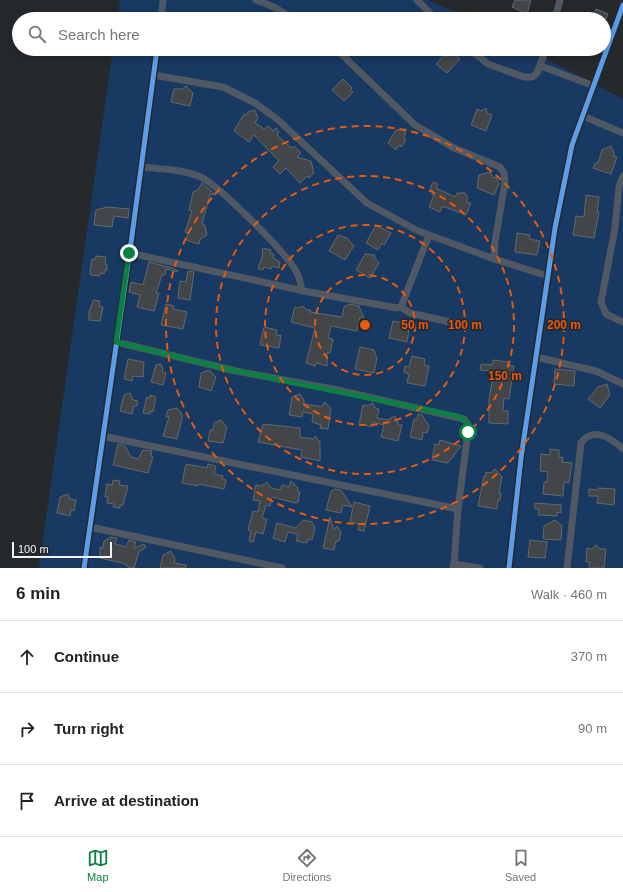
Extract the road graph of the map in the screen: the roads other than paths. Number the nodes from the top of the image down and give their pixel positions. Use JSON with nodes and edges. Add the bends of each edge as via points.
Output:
{"nodes":[{"id":1,"x":163,"y":0,"type":"edge"},
{"id":2,"x":256,"y":0,"type":"edge"},
{"id":3,"x":417,"y":0,"type":"edge"},
{"id":4,"x":560,"y":0,"type":"edge"},
{"id":5,"x":623,"y":5,"type":"edge"},
{"id":6,"x":161,"y":12,"type":"edge"},
{"id":7,"x":282,"y":12,"type":"edge"},
{"id":8,"x":429,"y":12,"type":"edge"},
{"id":9,"x":557,"y":12,"type":"edge"},
{"id":10,"x":611,"y":39,"type":"edge"},
{"id":11,"x":155,"y":56,"type":"edge"},
{"id":12,"x":343,"y":56,"type":"edge"},
{"id":13,"x":478,"y":56,"type":"edge"},
{"id":14,"x":544,"y":56,"type":"edge"},
{"id":15,"x":605,"y":56,"type":"edge"},
{"id":16,"x":541,"y":66,"type":"junction"},
{"id":17,"x":153,"y":75,"type":"junction"},
{"id":18,"x":594,"y":86,"type":"junction"},
{"id":19,"x":583,"y":116,"type":"junction"},
{"id":20,"x":623,"y":133,"type":"edge"},
{"id":21,"x":141,"y":167,"type":"junction"},
{"id":22,"x":623,"y":176,"type":"edge"},
{"id":23,"x":614,"y":228,"type":"junction"},
{"id":24,"x":623,"y":229,"type":"edge"},
{"id":25,"x":429,"y":235,"type":"junction"},
{"id":26,"x":129,"y":253,"type":"junction"},
{"id":27,"x":494,"y":260,"type":"junction"},
{"id":28,"x":548,"y":276,"type":"junction"},
{"id":29,"x":302,"y":291,"type":"junction"},
{"id":30,"x":401,"y":307,"type":"junction"},
{"id":31,"x":623,"y":322,"type":"edge"},
{"id":32,"x":459,"y":324,"type":"dead end"},
{"id":33,"x":116,"y":342,"type":"junction"},
{"id":34,"x":536,"y":357,"type":"junction"},
{"id":35,"x":623,"y":384,"type":"edge"},
{"id":36,"x":102,"y":436,"type":"junction"},
{"id":37,"x":623,"y":449,"type":"edge"},
{"id":38,"x":458,"y":509,"type":"junction"},
{"id":39,"x":90,"y":527,"type":"junction"},
{"id":40,"x":454,"y":566,"type":"edge"},
{"id":41,"x":84,"y":568,"type":"edge"},
{"id":42,"x":282,"y":568,"type":"edge"},
{"id":43,"x":480,"y":568,"type":"edge"},
{"id":44,"x":509,"y":568,"type":"edge"},
{"id":45,"x":567,"y":568,"type":"edge"}],
"edges":[{"from":1,"to":6,"type":"street"},
{"from":2,"to":7,"type":"street"},
{"from":3,"to":8,"type":"street"},
{"from":4,"to":9,"type":"street"},
{"from":5,"to":10,"type":"street"},
{"from":11,"to":17,"type":"street"},
{"from":12,"to":27,"type":"street","via":[[415,125],[454,148],[500,167],[505,182]]},
{"from":13,"to":16,"type":"street","via":[[488,64],[524,77],[532,77]]},
{"from":14,"to":16,"type":"street"},
{"from":15,"to":18,"type":"street"},
{"from":16,"to":18,"type":"street"},
{"from":17,"to":21,"type":"street"},
{"from":17,"to":25,"type":"street","via":[[223,87],[255,103],[277,119],[367,203]]},
{"from":18,"to":19,"type":"street"},
{"from":19,"to":20,"type":"street"},
{"from":19,"to":28,"type":"street","via":[[572,145]]},
{"from":21,"to":26,"type":"street"},
{"from":21,"to":29,"type":"street","via":[[186,173],[211,183],[290,262]]},
{"from":22,"to":23,"type":"street","via":[[619,186]]},
{"from":23,"to":24,"type":"street"},
{"from":23,"to":31,"type":"street","via":[[601,302],[606,314]]},
{"from":25,"to":27,"type":"street"},
{"from":25,"to":30,"type":"street"},
{"from":26,"to":29,"type":"street"},
{"from":26,"to":33,"type":"street"},
{"from":27,"to":28,"type":"street"},
{"from":28,"to":34,"type":"street"},
{"from":29,"to":30,"type":"street"},
{"from":30,"to":32,"type":"street","via":[[410,313]]},
{"from":33,"to":36,"type":"street"},
{"from":33,"to":38,"type":"street","via":[[236,371],[338,390],[464,419],[468,424],[468,432]]},
{"from":34,"to":35,"type":"street","via":[[596,371]]},
{"from":34,"to":44,"type":"street","via":[[521,458]]},
{"from":36,"to":38,"type":"street"},
{"from":36,"to":39,"type":"street"},
{"from":37,"to":45,"type":"street","via":[[605,436],[596,434],[585,438],[581,443]]},
{"from":38,"to":40,"type":"street"},
{"from":39,"to":41,"type":"street"},
{"from":39,"to":42,"type":"street"},
{"from":40,"to":43,"type":"street"}]}
